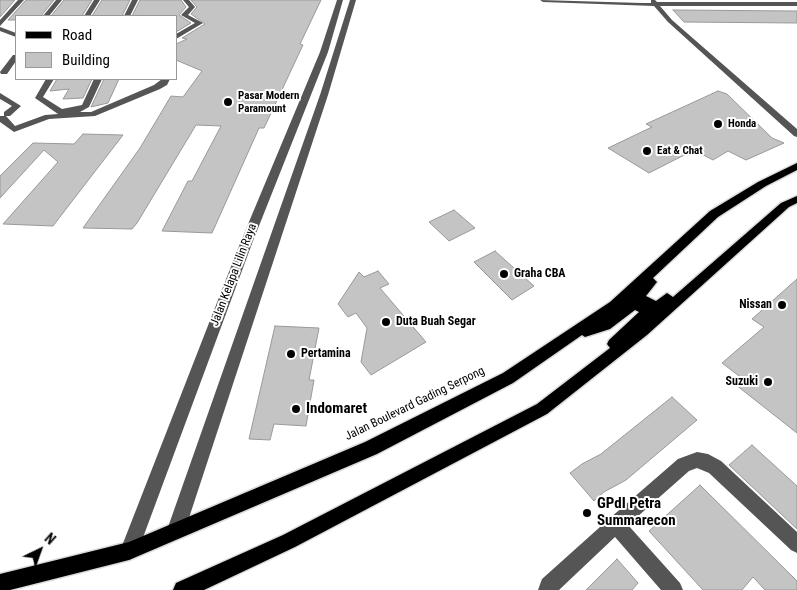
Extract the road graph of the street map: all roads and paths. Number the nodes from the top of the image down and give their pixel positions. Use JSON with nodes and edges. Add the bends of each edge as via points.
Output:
{"nodes":[{"id":1,"x":21,"y":0,"type":"edge"},
{"id":2,"x":59,"y":0,"type":"edge"},
{"id":3,"x":97,"y":0,"type":"edge"},
{"id":4,"x":135,"y":0,"type":"edge"},
{"id":5,"x":186,"y":0,"type":"edge"},
{"id":6,"x":340,"y":0,"type":"edge"},
{"id":7,"x":353,"y":0,"type":"edge"},
{"id":8,"x":543,"y":0,"type":"edge"},
{"id":9,"x":640,"y":0,"type":"edge"},
{"id":10,"x":677,"y":1,"type":"edge"},
{"id":11,"x":653,"y":3,"type":"junction"},
{"id":12,"x":797,"y":4,"type":"edge"},
{"id":13,"x":47,"y":15,"type":"edge"},
{"id":14,"x":88,"y":15,"type":"edge"},
{"id":15,"x":128,"y":15,"type":"edge"},
{"id":16,"x":0,"y":24,"type":"edge"},
{"id":17,"x":0,"y":29,"type":"edge"},
{"id":18,"x":15,"y":35,"type":"edge"},
{"id":19,"x":178,"y":35,"type":"edge"},
{"id":20,"x":14,"y":64,"type":"edge"},
{"id":21,"x":4,"y":72,"type":"dead end"},
{"id":22,"x":49,"y":80,"type":"edge"},
{"id":23,"x":98,"y":80,"type":"edge"},
{"id":24,"x":166,"y":80,"type":"edge"},
{"id":25,"x":0,"y":95,"type":"edge"},
{"id":26,"x":4,"y":116,"type":"edge"},
{"id":27,"x":797,"y":134,"type":"edge"},
{"id":28,"x":797,"y":166,"type":"edge"},
{"id":29,"x":797,"y":199,"type":"edge"},
{"id":30,"x":680,"y":246,"type":"junction"},
{"id":31,"x":718,"y":263,"type":"junction"},
{"id":32,"x":578,"y":331,"type":"junction"},
{"id":33,"x":610,"y":356,"type":"junction"},
{"id":34,"x":616,"y":524,"type":"junction"},
{"id":35,"x":176,"y":530,"type":"junction"},
{"id":36,"x":797,"y":544,"type":"edge"},
{"id":37,"x":129,"y":551,"type":"junction"},
{"id":38,"x":0,"y":583,"type":"edge"},
{"id":39,"x":183,"y":590,"type":"edge"},
{"id":40,"x":548,"y":590,"type":"edge"},
{"id":41,"x":673,"y":590,"type":"edge"}],
"edges":[{"from":1,"to":16,"type":"street"},
{"from":2,"to":13,"type":"street"},
{"from":3,"to":14,"type":"street"},
{"from":4,"to":15,"type":"street"},
{"from":5,"to":19,"type":"street","via":[[192,7],[184,15],[200,22]]},
{"from":6,"to":37,"type":"street","name":"Jalan Kelapa Lilin Raya","via":[[324,52],[247,241]]},
{"from":7,"to":35,"type":"street","name":"Jalan Kelapa Lilin Raya","via":[[321,104]]},
{"from":8,"to":11,"type":"street"},
{"from":9,"to":11,"type":"street"},
{"from":10,"to":11,"type":"street"},
{"from":10,"to":12,"type":"street"},
{"from":11,"to":27,"type":"street"},
{"from":17,"to":18,"type":"street"},
{"from":20,"to":21,"type":"street"},
{"from":22,"to":23,"type":"street","via":[[39,98],[58,112],[79,110],[86,105]]},
{"from":24,"to":26,"type":"street","via":[[157,87],[92,114],[48,117],[14,129]]},
{"from":25,"to":26,"type":"street","via":[[17,106]]},
{"from":28,"to":30,"type":"main road","name":"Jalan Boulevard Gading Serpong","via":[[714,214]]},
{"from":29,"to":31,"type":"main road","via":[[784,205]]},
{"from":30,"to":31,"type":"main road","via":[[677,255],[639,296],[653,307],[705,267]]},
{"from":30,"to":32,"type":"main road","name":"Jalan Boulevard Gading Serpong","via":[[615,306]]},
{"from":31,"to":33,"type":"main road"},
{"from":32,"to":33,"type":"main road","via":[[591,331],[605,325],[634,304],[644,308],[647,314],[617,340]]},
{"from":32,"to":35,"type":"main road","name":"Jalan Boulevard Gading Serpong","via":[[508,378],[371,448]]},
{"from":33,"to":39,"type":"main road","via":[[526,418],[288,541]]},
{"from":34,"to":36,"type":"street","via":[[684,465],[697,460],[715,467]]},
{"from":34,"to":40,"type":"street"},
{"from":34,"to":41,"type":"street"},
{"from":35,"to":37,"type":"main road","name":"Jalan Boulevard Gading Serpong"},
{"from":37,"to":38,"type":"main road","name":"Jalan Boulevard Gading Serpong"}]}
